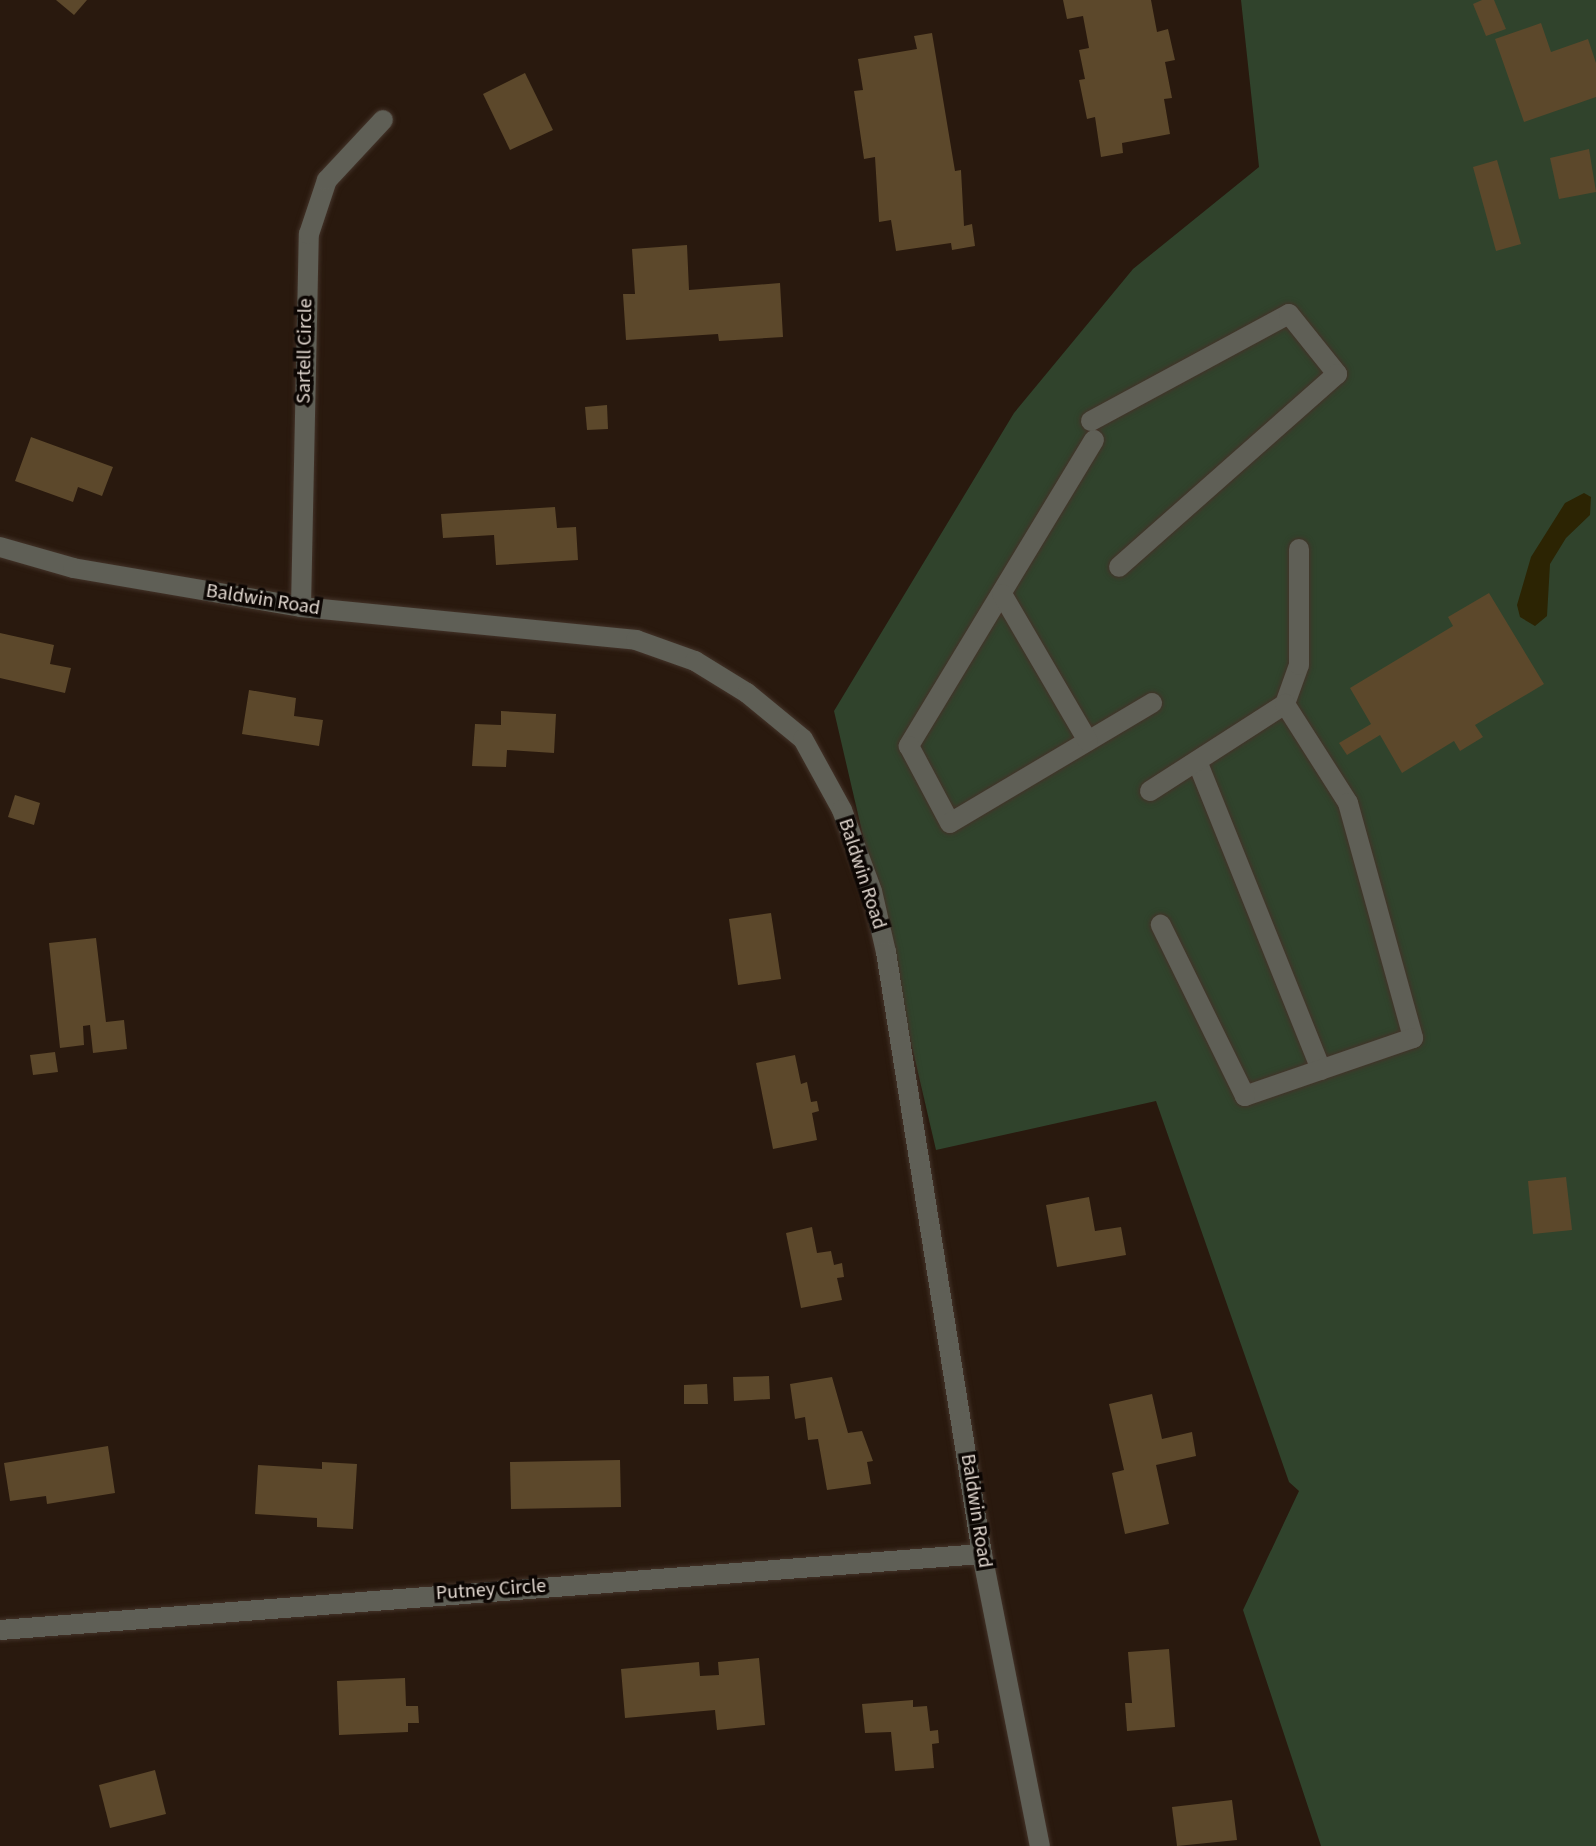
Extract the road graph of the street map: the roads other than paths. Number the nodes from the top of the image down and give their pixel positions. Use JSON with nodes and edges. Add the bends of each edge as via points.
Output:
{"nodes":[{"id":1,"x":383,"y":120,"type":"dead end"},
{"id":2,"x":0,"y":547,"type":"edge"},
{"id":3,"x":1299,"y":549,"type":"dead end"},
{"id":4,"x":1119,"y":567,"type":"dead end"},
{"id":5,"x":1002,"y":594,"type":"junction"},
{"id":6,"x":301,"y":607,"type":"junction"},
{"id":7,"x":1152,"y":703,"type":"dead end"},
{"id":8,"x":1285,"y":704,"type":"junction"},
{"id":9,"x":1088,"y":741,"type":"junction"},
{"id":10,"x":1197,"y":761,"type":"junction"},
{"id":11,"x":1150,"y":791,"type":"dead end"},
{"id":12,"x":1161,"y":925,"type":"dead end"},
{"id":13,"x":1321,"y":1070,"type":"junction"},
{"id":14,"x":982,"y":1554,"type":"junction"},
{"id":15,"x":0,"y":1630,"type":"edge"},
{"id":16,"x":1040,"y":1846,"type":"edge"}],
"edges":[{"from":1,"to":6,"type":"street","name":"Sartell Circle","via":[[327,180],[309,234]]},
{"from":2,"to":6,"type":"street","name":"Baldwin Road","via":[[73,568]]},
{"from":3,"to":8,"type":"street","via":[[1299,665]]},
{"from":4,"to":5,"type":"street","via":[[1337,374],[1289,314],[1093,430]]},
{"from":5,"to":9,"type":"street"},
{"from":5,"to":9,"type":"street","via":[[909,746],[950,823]]},
{"from":6,"to":14,"type":"street","name":"Baldwin Road","via":[[636,640],[695,661],[747,693],[803,739],[842,810],[872,891],[886,952]]},
{"from":7,"to":9,"type":"street"},
{"from":8,"to":10,"type":"street"},
{"from":8,"to":13,"type":"street","via":[[1348,803],[1413,1038]]},
{"from":10,"to":11,"type":"street"},
{"from":10,"to":13,"type":"street"},
{"from":12,"to":13,"type":"street","via":[[1245,1096]]},
{"from":14,"to":15,"type":"street","name":"Putney Circle"},
{"from":14,"to":16,"type":"street","name":"Baldwin Road"}]}
